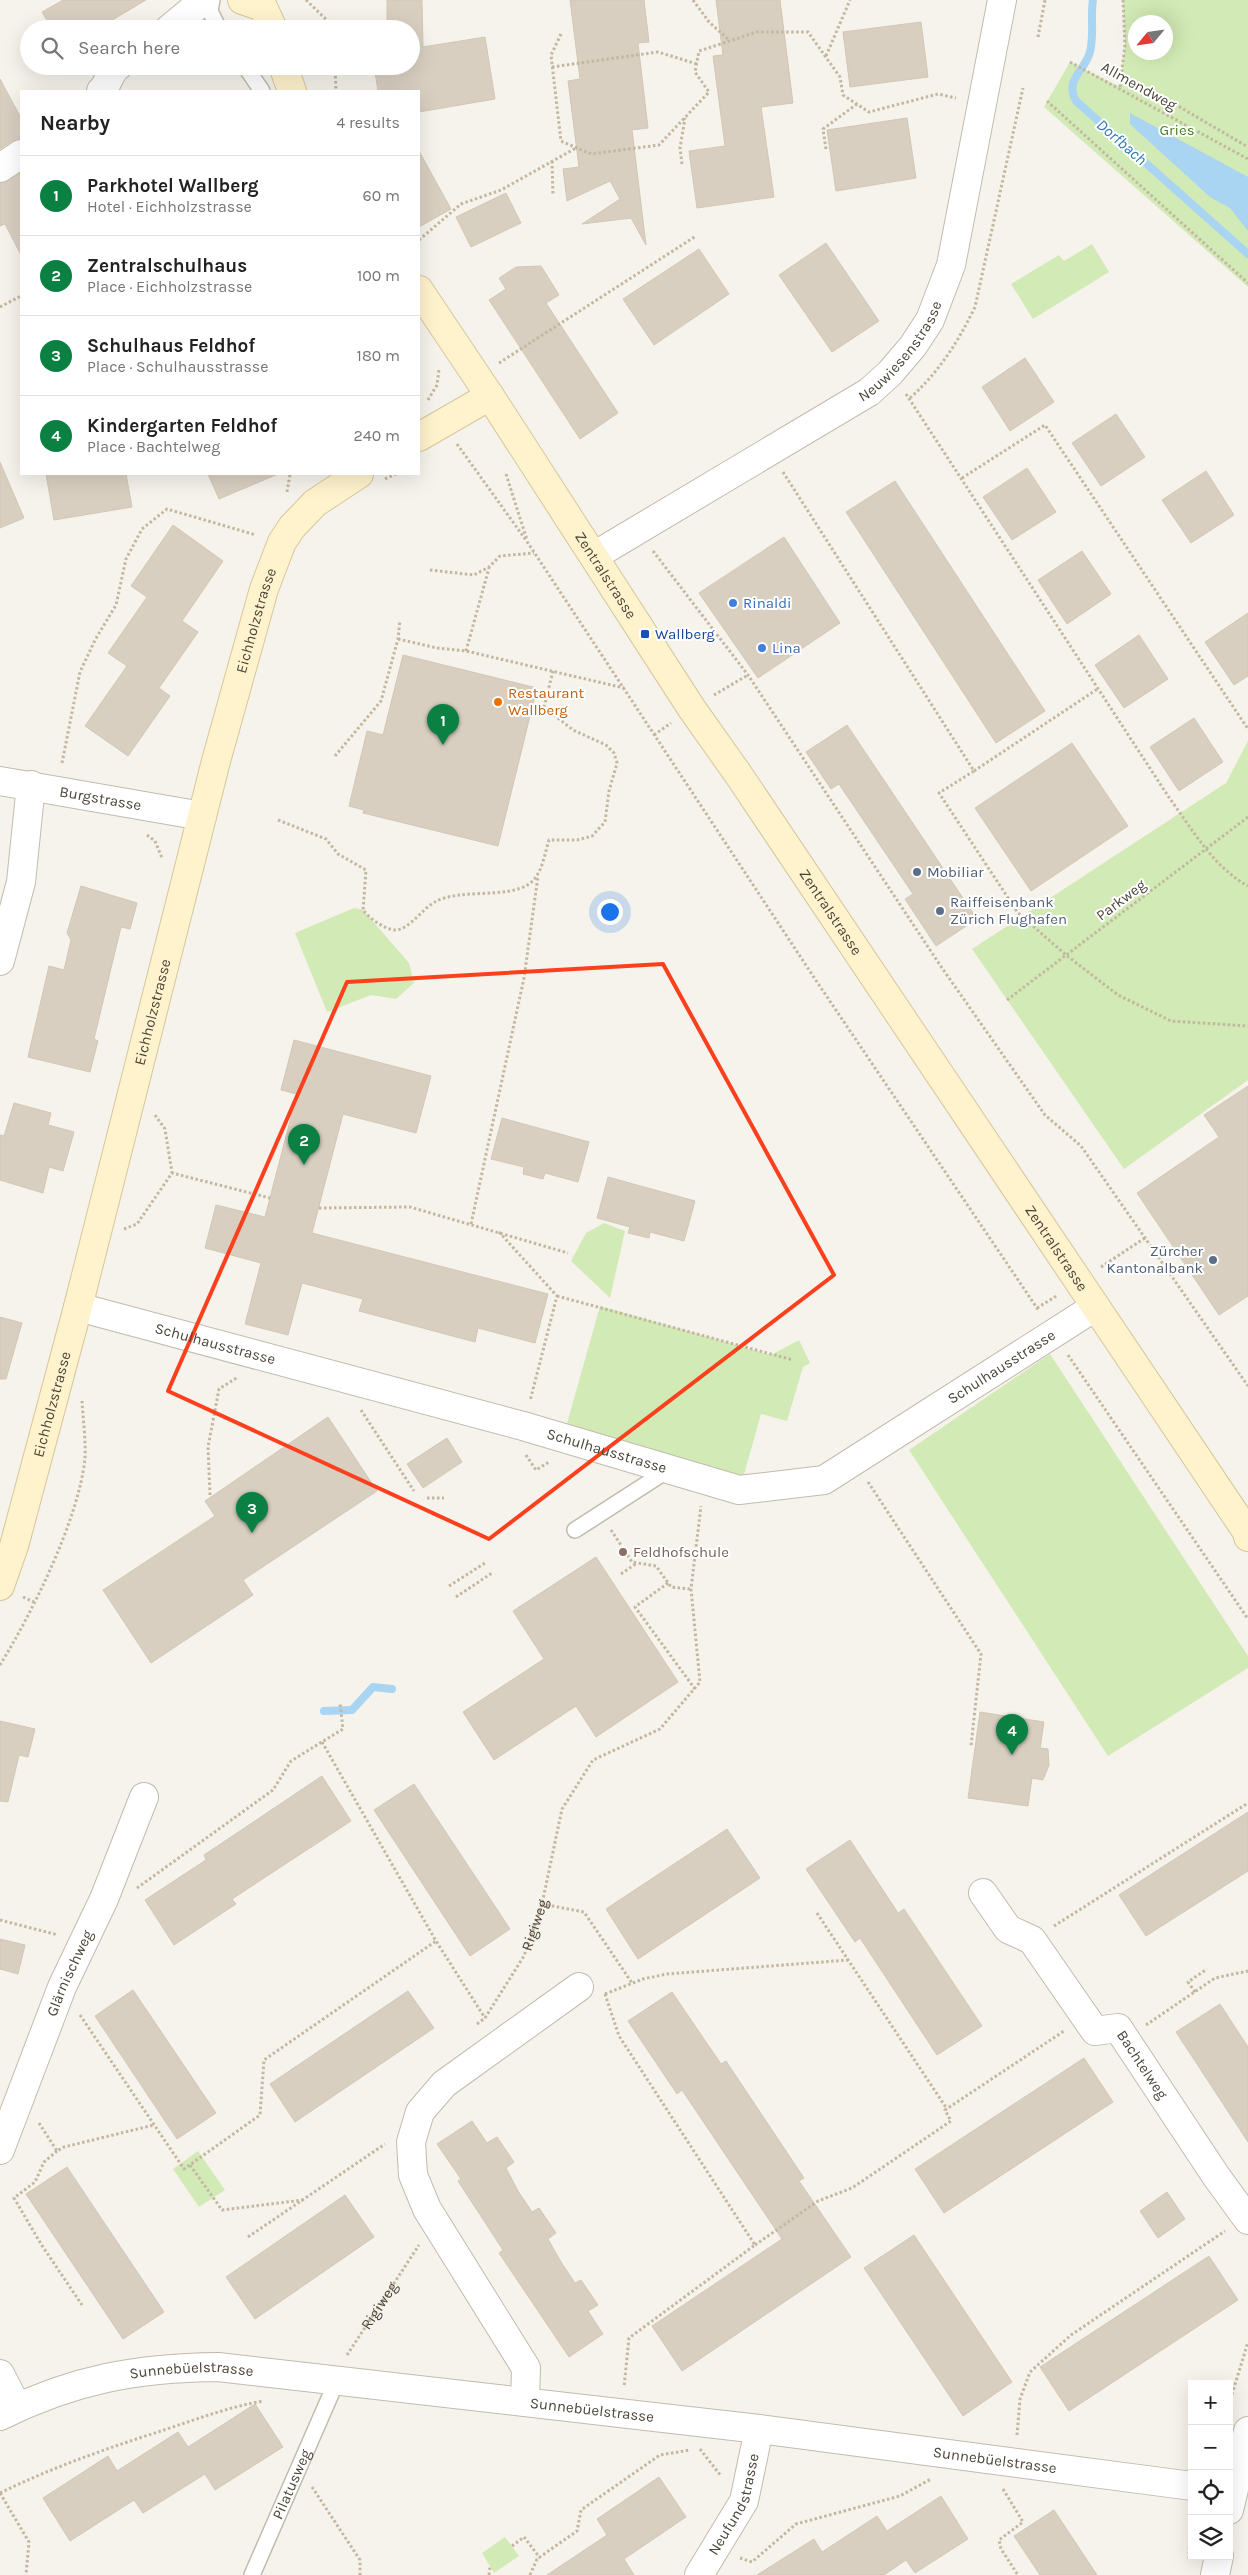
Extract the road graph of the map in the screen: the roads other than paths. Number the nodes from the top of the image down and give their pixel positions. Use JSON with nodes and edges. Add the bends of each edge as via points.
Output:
{"nodes":[{"id":1,"x":204,"y":0,"type":"edge"},
{"id":2,"x":212,"y":0,"type":"edge"},
{"id":3,"x":1002,"y":0,"type":"edge"},
{"id":4,"x":180,"y":20,"type":"edge"},
{"id":5,"x":214,"y":20,"type":"edge"},
{"id":6,"x":111,"y":75,"type":"edge"},
{"id":7,"x":251,"y":75,"type":"edge"},
{"id":8,"x":286,"y":75,"type":"edge"},
{"id":9,"x":103,"y":90,"type":"edge"},
{"id":10,"x":261,"y":90,"type":"edge"},
{"id":11,"x":292,"y":90,"type":"edge"},
{"id":12,"x":20,"y":155,"type":"edge"},
{"id":13,"x":0,"y":168,"type":"edge"},
{"id":14,"x":420,"y":291,"type":"edge"},
{"id":15,"x":484,"y":386,"type":"junction"},
{"id":16,"x":420,"y":436,"type":"edge"},
{"id":17,"x":357,"y":475,"type":"edge"},
{"id":18,"x":594,"y":556,"type":"junction"},
{"id":19,"x":0,"y":781,"type":"edge"},
{"id":20,"x":31,"y":785,"type":"junction"},
{"id":21,"x":202,"y":816,"type":"junction"},
{"id":22,"x":0,"y":961,"type":"edge"},
{"id":23,"x":78,"y":1307,"type":"junction"},
{"id":24,"x":1095,"y":1307,"type":"junction"},
{"id":25,"x":668,"y":1470,"type":"junction"},
{"id":26,"x":575,"y":1530,"type":"dead end"},
{"id":27,"x":1248,"y":1534,"type":"edge"},
{"id":28,"x":10,"y":1590,"type":"edge"},
{"id":29,"x":144,"y":1797,"type":"dead end"},
{"id":30,"x":983,"y":1893,"type":"dead end"},
{"id":31,"x":578,"y":1987,"type":"road end"},
{"id":32,"x":0,"y":2150,"type":"edge"},
{"id":33,"x":1247,"y":2218,"type":"edge"},
{"id":34,"x":0,"y":2374,"type":"edge"},
{"id":35,"x":331,"y":2394,"type":"dead end"},
{"id":36,"x":525,"y":2402,"type":"junction"},
{"id":37,"x":8,"y":2411,"type":"edge"},
{"id":38,"x":759,"y":2428,"type":"junction"},
{"id":39,"x":1248,"y":2431,"type":"edge"},
{"id":40,"x":1233,"y":2490,"type":"edge"},
{"id":41,"x":1188,"y":2496,"type":"edge"},
{"id":42,"x":1218,"y":2560,"type":"edge"},
{"id":43,"x":252,"y":2575,"type":"edge"},
{"id":44,"x":699,"y":2575,"type":"edge"},
{"id":45,"x":1214,"y":2575,"type":"edge"}],
"edges":[{"from":1,"to":4,"type":"street"},
{"from":2,"to":5,"type":"lane","via":[[210,11]]},
{"from":3,"to":18,"type":"street","name":"Neuwiesenstrasse","via":[[951,265],[930,320],[913,346],[869,392]]},
{"from":6,"to":9,"type":"street"},
{"from":7,"to":10,"type":"lane"},
{"from":8,"to":11,"type":"street"},
{"from":12,"to":13,"type":"street"},
{"from":14,"to":15,"type":"street","name":"Zentralstrasse"},
{"from":15,"to":16,"type":"street"},
{"from":15,"to":18,"type":"street","name":"Zentralstrasse"},
{"from":17,"to":21,"type":"street","name":"Eichholzstrasse","via":[[315,503],[282,542],[248,643]]},
{"from":18,"to":24,"type":"street","name":"Zentralstrasse","via":[[692,709]]},
{"from":19,"to":20,"type":"street","name":"Burgstrasse"},
{"from":20,"to":21,"type":"street","name":"Burgstrasse"},
{"from":20,"to":22,"type":"street","via":[[21,882]]},
{"from":21,"to":23,"type":"street","name":"Eichholzstrasse"},
{"from":23,"to":25,"type":"street","name":"Schulhausstrasse","via":[[523,1426]]},
{"from":23,"to":28,"type":"street","name":"Eichholzstrasse","via":[[14,1546]]},
{"from":24,"to":25,"type":"street","name":"Schulhausstrasse","via":[[824,1480],[739,1490]]},
{"from":24,"to":27,"type":"street","name":"Zentralstrasse"},
{"from":25,"to":26,"type":"lane"},
{"from":29,"to":32,"type":"street","name":"Glärnischweg","via":[[108,1890],[62,1987]]},
{"from":30,"to":33,"type":"street","name":"Bachtelweg","via":[[1008,1929],[1032,1940],[1095,2031],[1118,2028]]},
{"from":31,"to":36,"type":"street","via":[[444,2084],[420,2112],[411,2142],[413,2175],[428,2209],[526,2368]]},
{"from":34,"to":37,"type":"street"},
{"from":35,"to":43,"type":"lane","name":"Pilatusweg"},
{"from":36,"to":37,"type":"street","name":"Sunnebüelstrasse","via":[[218,2366],[166,2367],[109,2376],[54,2392]]},
{"from":36,"to":38,"type":"street","name":"Sunnebüelstrasse"},
{"from":38,"to":41,"type":"street","name":"Sunnebüelstrasse"},
{"from":38,"to":44,"type":"street","name":"Neufundstrasse","via":[[744,2501]]},
{"from":39,"to":40,"type":"street"},
{"from":42,"to":45,"type":"street"}]}
